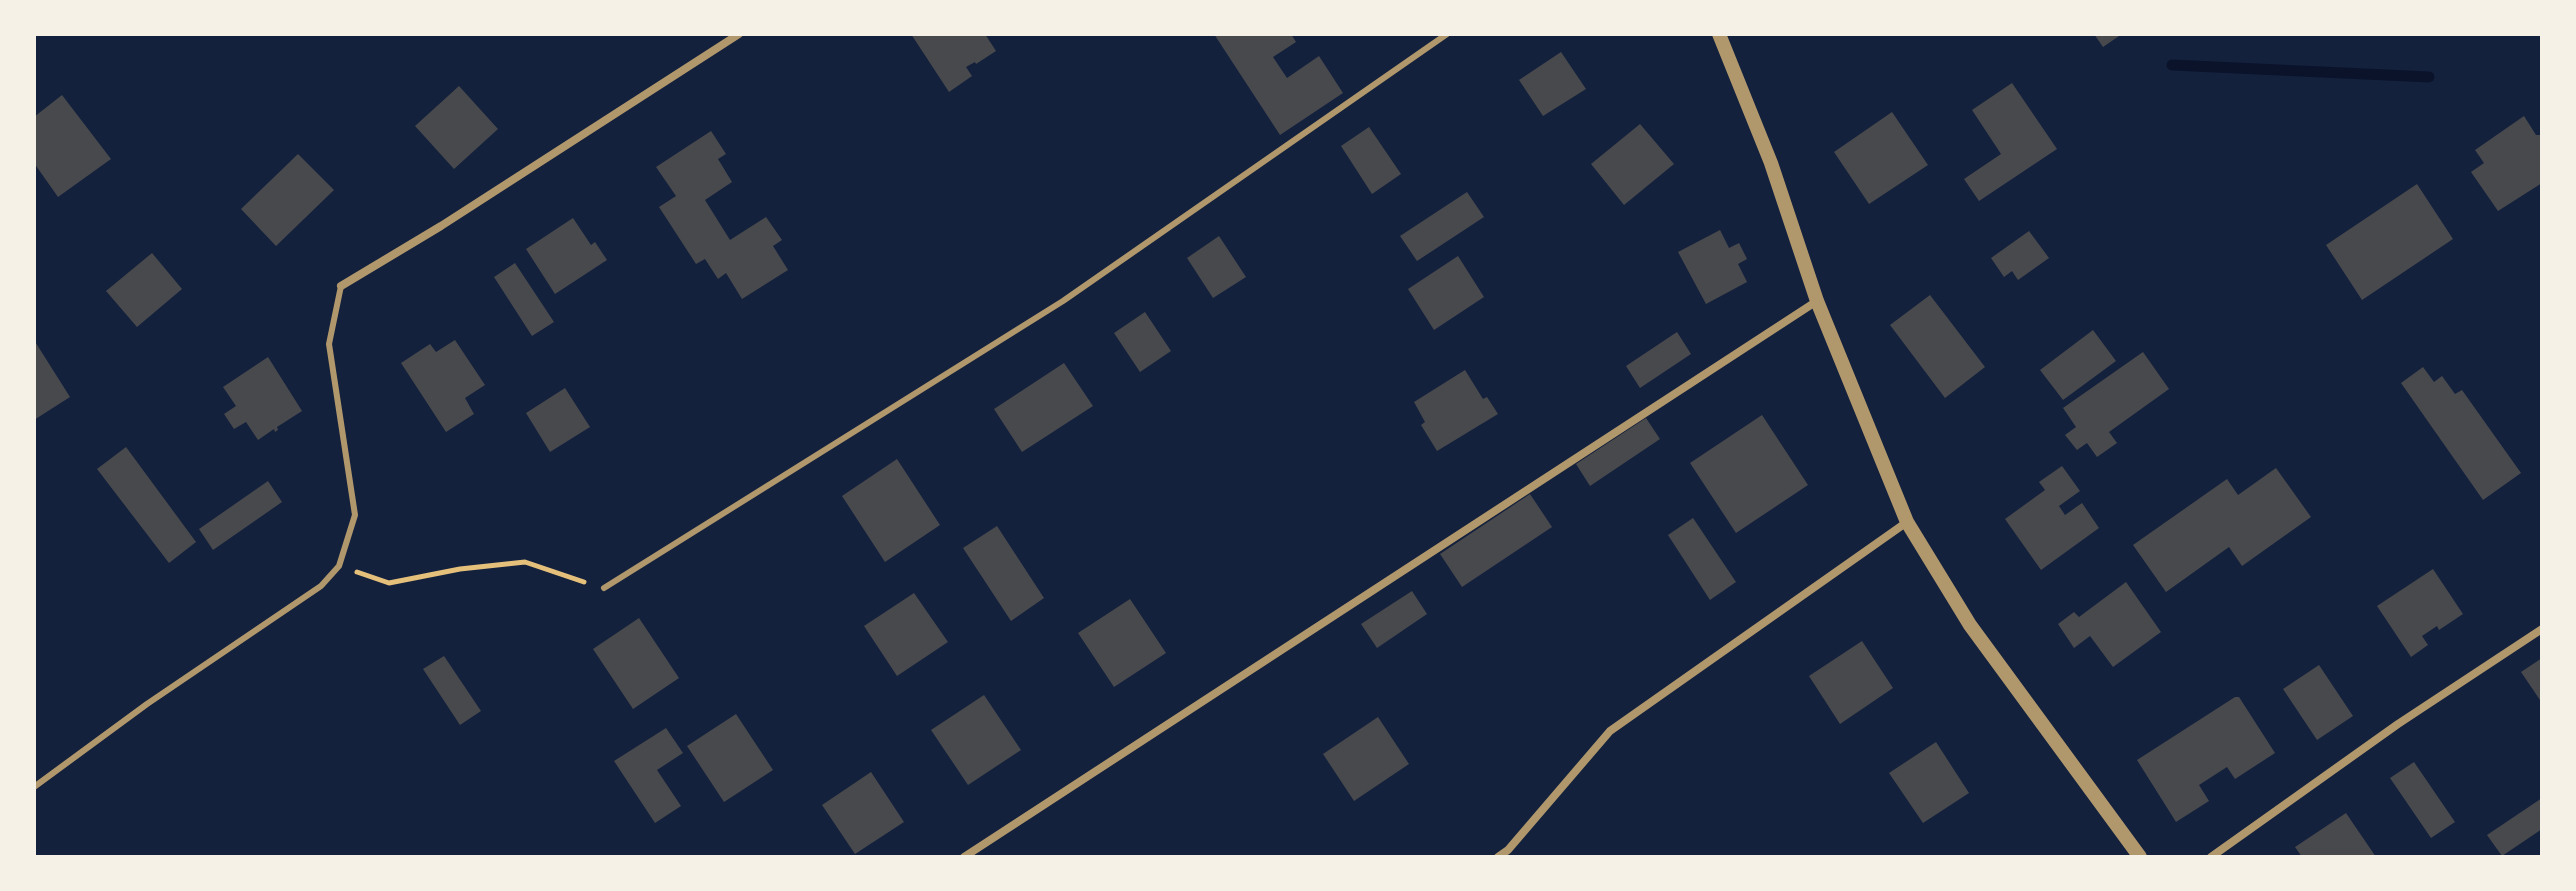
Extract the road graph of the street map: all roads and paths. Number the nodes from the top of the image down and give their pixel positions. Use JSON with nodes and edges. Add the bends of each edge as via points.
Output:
{"nodes":[{"id":1,"x":739,"y":34,"type":"edge"},
{"id":2,"x":1447,"y":34,"type":"edge"},
{"id":3,"x":1719,"y":34,"type":"edge"},
{"id":4,"x":341,"y":286,"type":"joint"},
{"id":5,"x":1817,"y":301,"type":"junction"},
{"id":6,"x":1907,"y":522,"type":"junction"},
{"id":7,"x":339,"y":566,"type":"junction"},
{"id":8,"x":604,"y":588,"type":"joint"},
{"id":9,"x":2542,"y":629,"type":"edge"},
{"id":10,"x":34,"y":787,"type":"edge"},
{"id":11,"x":964,"y":857,"type":"edge"},
{"id":12,"x":1498,"y":857,"type":"edge"},
{"id":13,"x":2140,"y":857,"type":"edge"},
{"id":14,"x":2211,"y":857,"type":"edge"}],
"edges":[{"from":1,"to":4,"type":"street"},
{"from":2,"to":8,"type":"lane","via":[[1063,301]]},
{"from":3,"to":5,"type":"street","via":[[1771,163]]},
{"from":4,"to":7,"type":"lane","via":[[329,344],[355,515]]},
{"from":5,"to":6,"type":"street"},
{"from":5,"to":11,"type":"street"},
{"from":6,"to":12,"type":"street","via":[[1610,731]]},
{"from":6,"to":13,"type":"street","via":[[1970,625]]},
{"from":7,"to":8,"type":"path","via":[[389,583],[525,562]]},
{"from":7,"to":10,"type":"lane","via":[[321,586]]},
{"from":9,"to":14,"type":"street"}]}
